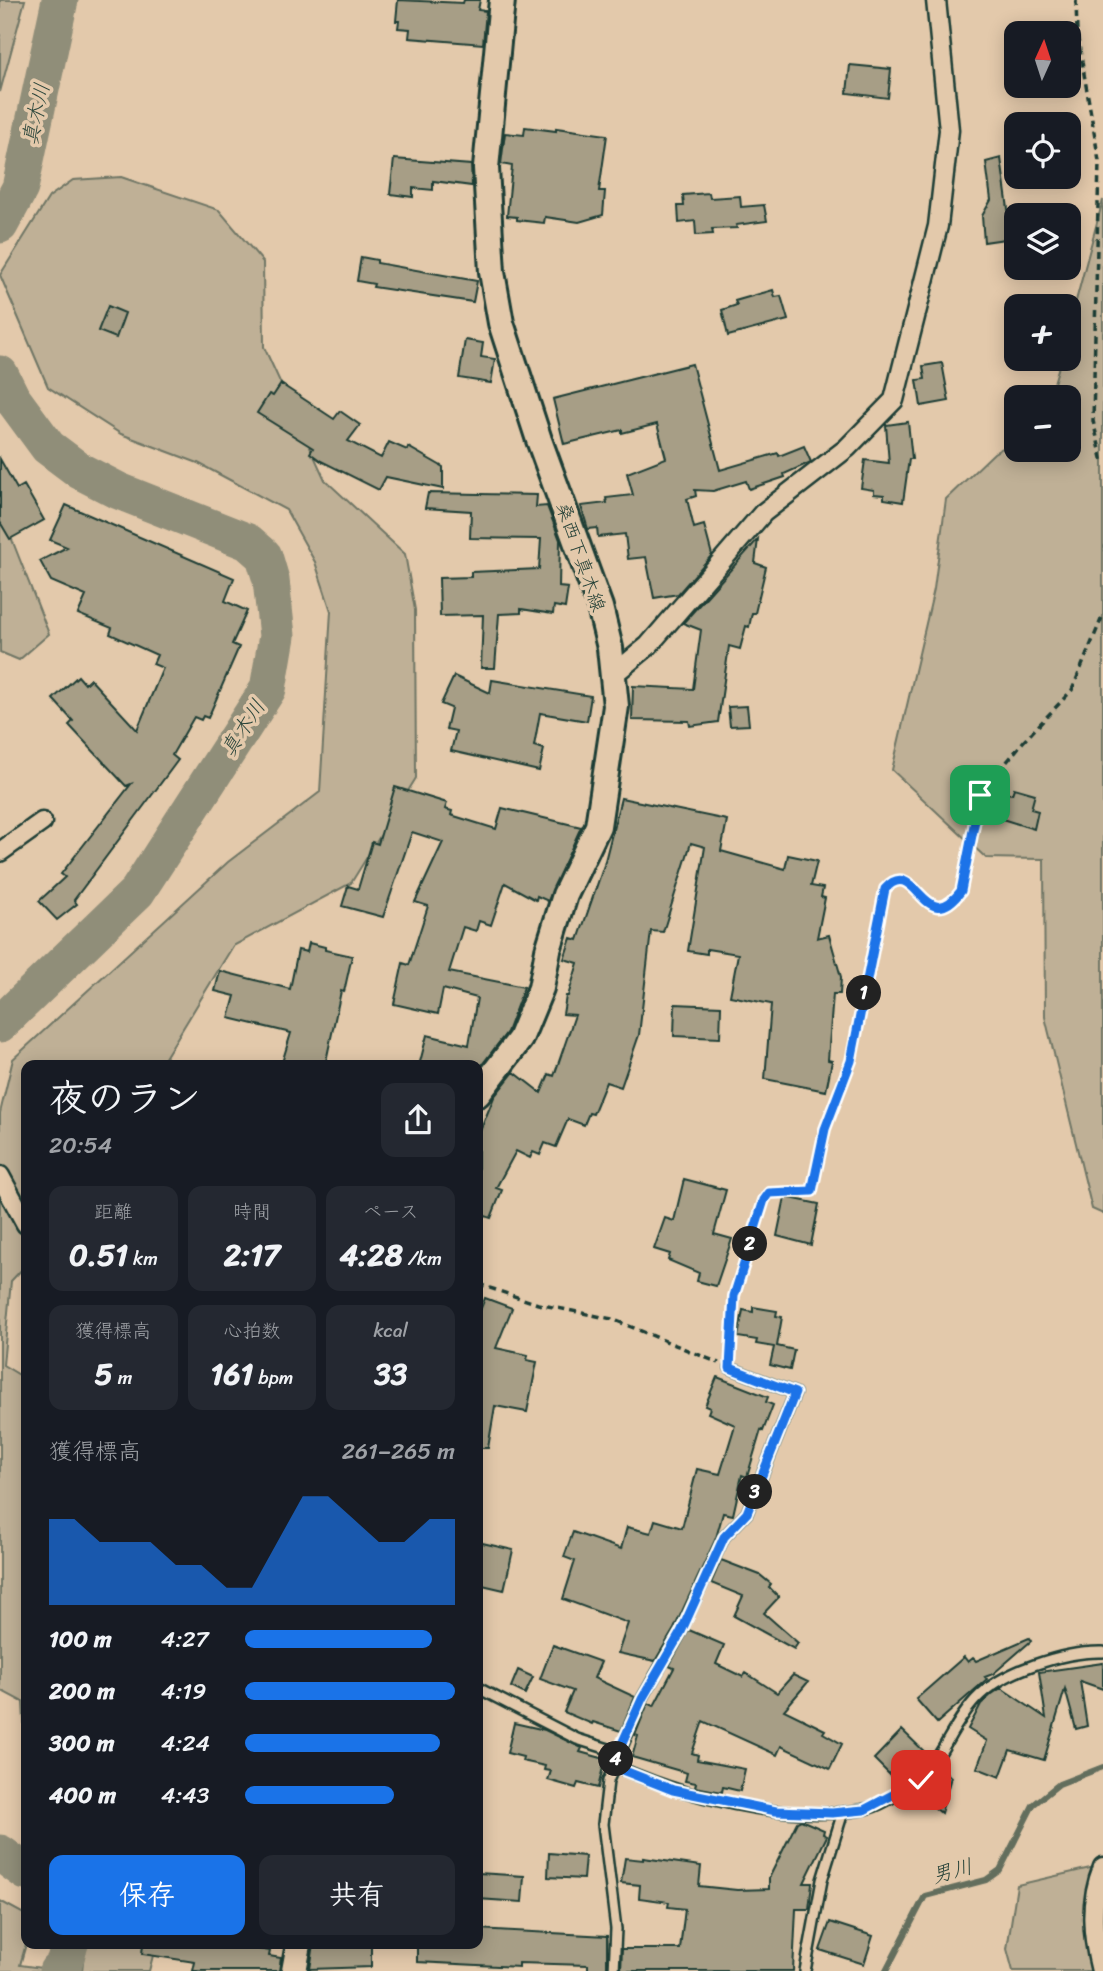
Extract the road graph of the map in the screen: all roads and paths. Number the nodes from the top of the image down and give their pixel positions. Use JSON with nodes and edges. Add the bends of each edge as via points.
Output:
{"nodes":[{"id":1,"x":502,"y":0,"type":"edge"},
{"id":2,"x":936,"y":0,"type":"edge"},
{"id":3,"x":1076,"y":0,"type":"edge"},
{"id":4,"x":1103,"y":462,"type":"edge"},
{"id":5,"x":1103,"y":615,"type":"edge"},
{"id":6,"x":614,"y":674,"type":"junction"},
{"id":7,"x":42,"y":822,"type":"dead end"},
{"id":8,"x":0,"y":852,"type":"edge"},
{"id":9,"x":483,"y":1087,"type":"edge"},
{"id":10,"x":0,"y":1176,"type":"edge"},
{"id":11,"x":21,"y":1215,"type":"edge"},
{"id":12,"x":483,"y":1286,"type":"edge"},
{"id":13,"x":730,"y":1368,"type":"junction"},
{"id":14,"x":1103,"y":1652,"type":"edge"},
{"id":15,"x":483,"y":1691,"type":"edge"},
{"id":16,"x":618,"y":1752,"type":"junction"},
{"id":17,"x":612,"y":1766,"type":"junction"},
{"id":18,"x":843,"y":1812,"type":"junction"},
{"id":19,"x":1103,"y":1867,"type":"edge"},
{"id":20,"x":298,"y":1949,"type":"edge"},
{"id":21,"x":294,"y":1971,"type":"edge"},
{"id":22,"x":614,"y":1971,"type":"edge"},
{"id":23,"x":805,"y":1971,"type":"edge"},
{"id":24,"x":1101,"y":1971,"type":"edge"}],
"edges":[{"from":1,"to":6,"type":"main road","name":"桑西下真木線","via":[[486,167],[492,272],[501,323],[600,607]]},
{"from":2,"to":6,"type":"street","via":[[949,130],[938,226],[894,400],[847,448],[763,513],[648,646]]},
{"from":3,"to":4,"type":"path","via":[[1077,33],[1099,161],[1093,421]]},
{"from":5,"to":13,"type":"path","via":[[1072,690],[980,795],[961,891],[952,904],[933,906],[898,878],[885,889],[851,1061],[825,1129],[812,1191],[769,1193],[764,1200],[734,1296]]},
{"from":6,"to":9,"type":"main road","name":"桑西下真木線","via":[[616,706],[598,827],[565,895],[541,988],[520,1039]]},
{"from":7,"to":8,"type":"street"},
{"from":10,"to":11,"type":"street"},
{"from":12,"to":13,"type":"path","via":[[538,1304],[612,1319]]},
{"from":13,"to":16,"type":"lane","via":[[795,1393],[747,1513],[724,1537]]},
{"from":14,"to":18,"type":"lane","via":[[1088,1651],[1008,1676],[976,1699],[921,1780],[864,1810]]},
{"from":15,"to":16,"type":"lane","via":[[577,1739]]},
{"from":16,"to":17,"type":"lane"},
{"from":17,"to":18,"type":"lane","via":[[673,1790],[776,1811]]},
{"from":17,"to":22,"type":"lane","via":[[603,1824],[616,1929]]},
{"from":18,"to":23,"type":"lane","via":[[822,1880]]},
{"from":19,"to":24,"type":"street","via":[[1094,1891],[1093,1942]]},
{"from":20,"to":21,"type":"main road"}]}
